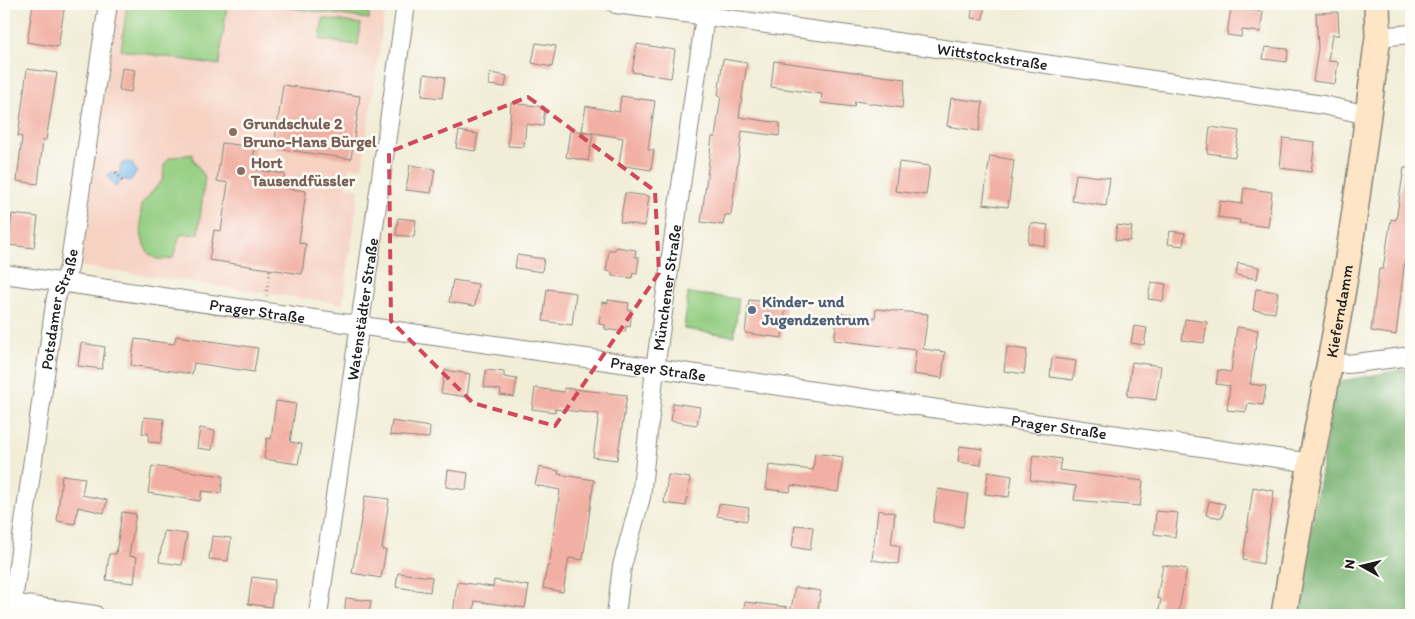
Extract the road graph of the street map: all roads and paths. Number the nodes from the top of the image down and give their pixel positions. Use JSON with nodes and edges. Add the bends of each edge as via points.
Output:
{"nodes":[{"id":1,"x":108,"y":4,"type":"edge"},
{"id":2,"x":406,"y":4,"type":"edge"},
{"id":3,"x":616,"y":4,"type":"edge"},
{"id":4,"x":1378,"y":4,"type":"edge"},
{"id":5,"x":705,"y":16,"type":"junction"},
{"id":6,"x":1411,"y":34,"type":"edge"},
{"id":7,"x":1378,"y":37,"type":"junction"},
{"id":8,"x":1368,"y":115,"type":"junction"},
{"id":9,"x":116,"y":172,"type":"dead end"},
{"id":10,"x":123,"y":182,"type":"dead end"},
{"id":11,"x":270,"y":269,"type":"dead end"},
{"id":12,"x":4,"y":274,"type":"edge"},
{"id":13,"x":63,"y":283,"type":"junction"},
{"id":14,"x":267,"y":290,"type":"dead end"},
{"id":15,"x":359,"y":326,"type":"junction"},
{"id":16,"x":1411,"y":356,"type":"edge"},
{"id":17,"x":1329,"y":362,"type":"junction"},
{"id":18,"x":655,"y":369,"type":"junction"},
{"id":19,"x":1312,"y":463,"type":"junction"},
{"id":20,"x":9,"y":607,"type":"edge"},
{"id":21,"x":95,"y":615,"type":"edge"},
{"id":22,"x":318,"y":615,"type":"edge"},
{"id":23,"x":616,"y":615,"type":"edge"},
{"id":24,"x":1284,"y":615,"type":"edge"}],
"edges":[{"from":1,"to":13,"type":"street","name":"Potsdamer Straße","via":[[69,268]]},
{"from":2,"to":15,"type":"street","name":"Watenstädter Straße"},
{"from":3,"to":5,"type":"street","name":"Wittstockstraße"},
{"from":4,"to":7,"type":"street","name":"Kieferndamm"},
{"from":5,"to":8,"type":"street","name":"Wittstockstraße","via":[[1323,105]]},
{"from":5,"to":18,"type":"street","name":"Münchener Straße"},
{"from":6,"to":7,"type":"street"},
{"from":7,"to":8,"type":"street","name":"Kieferndamm"},
{"from":8,"to":17,"type":"street","name":"Kieferndamm"},
{"from":9,"to":10,"type":"path"},
{"from":11,"to":14,"type":"path"},
{"from":12,"to":13,"type":"street","name":"Prager Straße"},
{"from":13,"to":15,"type":"street","name":"Prager Straße"},
{"from":13,"to":20,"type":"street","name":"Potsdamer Straße","via":[[56,297]]},
{"from":15,"to":18,"type":"street","name":"Prager Straße"},
{"from":15,"to":22,"type":"street","name":"Watenstädter Straße"},
{"from":16,"to":17,"type":"street","via":[[1348,364]]},
{"from":17,"to":19,"type":"street","name":"Kieferndamm"},
{"from":18,"to":19,"type":"street","name":"Prager Straße"},
{"from":18,"to":23,"type":"street","name":"Münchener Straße","via":[[641,497],[622,566]]},
{"from":19,"to":24,"type":"street","name":"Kieferndamm"},
{"from":20,"to":21,"type":"street"}]}
